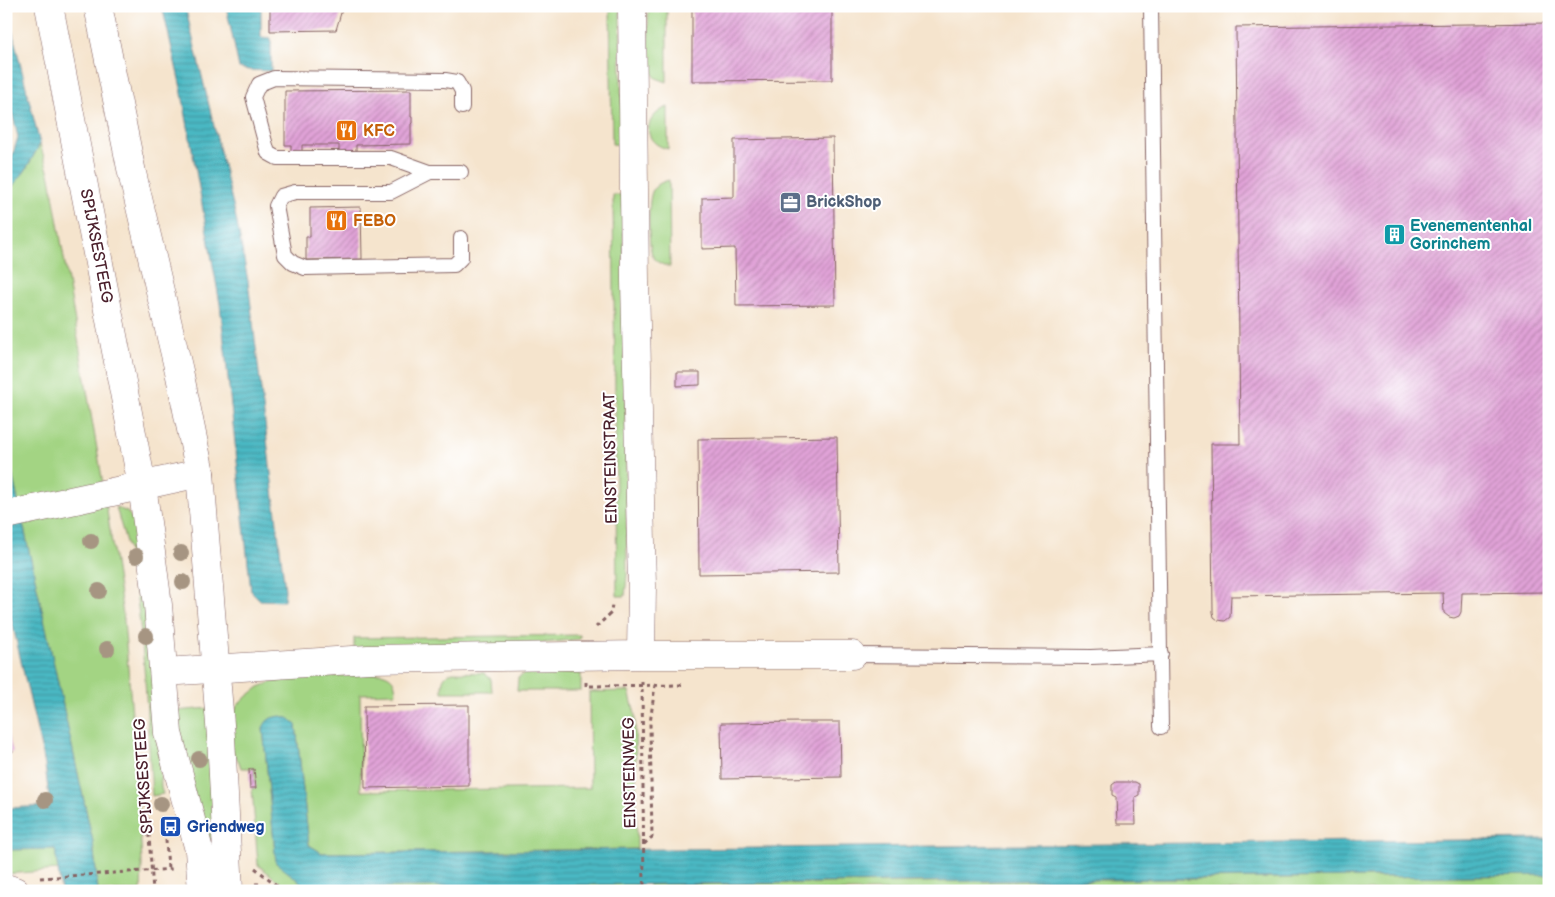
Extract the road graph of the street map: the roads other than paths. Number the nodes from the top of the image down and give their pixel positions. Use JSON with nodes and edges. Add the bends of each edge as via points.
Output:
{"nodes":[{"id":1,"x":49,"y":6,"type":"edge"},
{"id":2,"x":98,"y":6,"type":"edge"},
{"id":3,"x":632,"y":6,"type":"edge"},
{"id":4,"x":1151,"y":6,"type":"edge"},
{"id":5,"x":462,"y":107,"type":"dead end"},
{"id":6,"x":430,"y":172,"type":"junction"},
{"id":7,"x":461,"y":172,"type":"dead end"},
{"id":8,"x":461,"y":238,"type":"dead end"},
{"id":9,"x":200,"y":473,"type":"junction"},
{"id":10,"x":142,"y":485,"type":"junction"},
{"id":11,"x":15,"y":513,"type":"edge"},
{"id":12,"x":1160,"y":654,"type":"junction"},
{"id":13,"x":641,"y":655,"type":"junction"},
{"id":14,"x":852,"y":655,"type":"joint"},
{"id":15,"x":216,"y":670,"type":"junction"},
{"id":16,"x":164,"y":672,"type":"junction"},
{"id":17,"x":1161,"y":727,"type":"dead end"},
{"id":18,"x":25,"y":885,"type":"edge"},
{"id":19,"x":6,"y":888,"type":"edge"},
{"id":20,"x":202,"y":891,"type":"edge"},
{"id":21,"x":229,"y":891,"type":"edge"}],
"edges":[{"from":1,"to":10,"type":"main road","name":"SPIJKSESTEEG"},
{"from":2,"to":9,"type":"main road"},
{"from":3,"to":13,"type":"main road","name":"EINSTEINSTRAAT"},
{"from":4,"to":12,"type":"lane"},
{"from":5,"to":6,"type":"lane","via":[[462,91],[457,82],[445,80],[274,78],[259,84],[253,97],[268,153],[278,158],[391,158]]},
{"from":6,"to":7,"type":"lane"},
{"from":6,"to":8,"type":"lane","via":[[391,192],[295,192],[281,196],[276,206],[285,255],[292,263],[305,268],[454,264],[461,258]]},
{"from":9,"to":10,"type":"main road"},
{"from":9,"to":15,"type":"main road"},
{"from":10,"to":11,"type":"main road"},
{"from":10,"to":16,"type":"main road","name":"SPIJKSESTEEG"},
{"from":12,"to":14,"type":"lane","via":[[1092,657]]},
{"from":12,"to":17,"type":"lane"},
{"from":13,"to":14,"type":"main road"},
{"from":13,"to":15,"type":"main road","via":[[368,659]]},
{"from":15,"to":16,"type":"main road"},
{"from":15,"to":21,"type":"main road"},
{"from":16,"to":20,"type":"main road","name":"SPIJKSESTEEG","via":[[168,733],[199,850]]},
{"from":18,"to":19,"type":"main road"}]}
